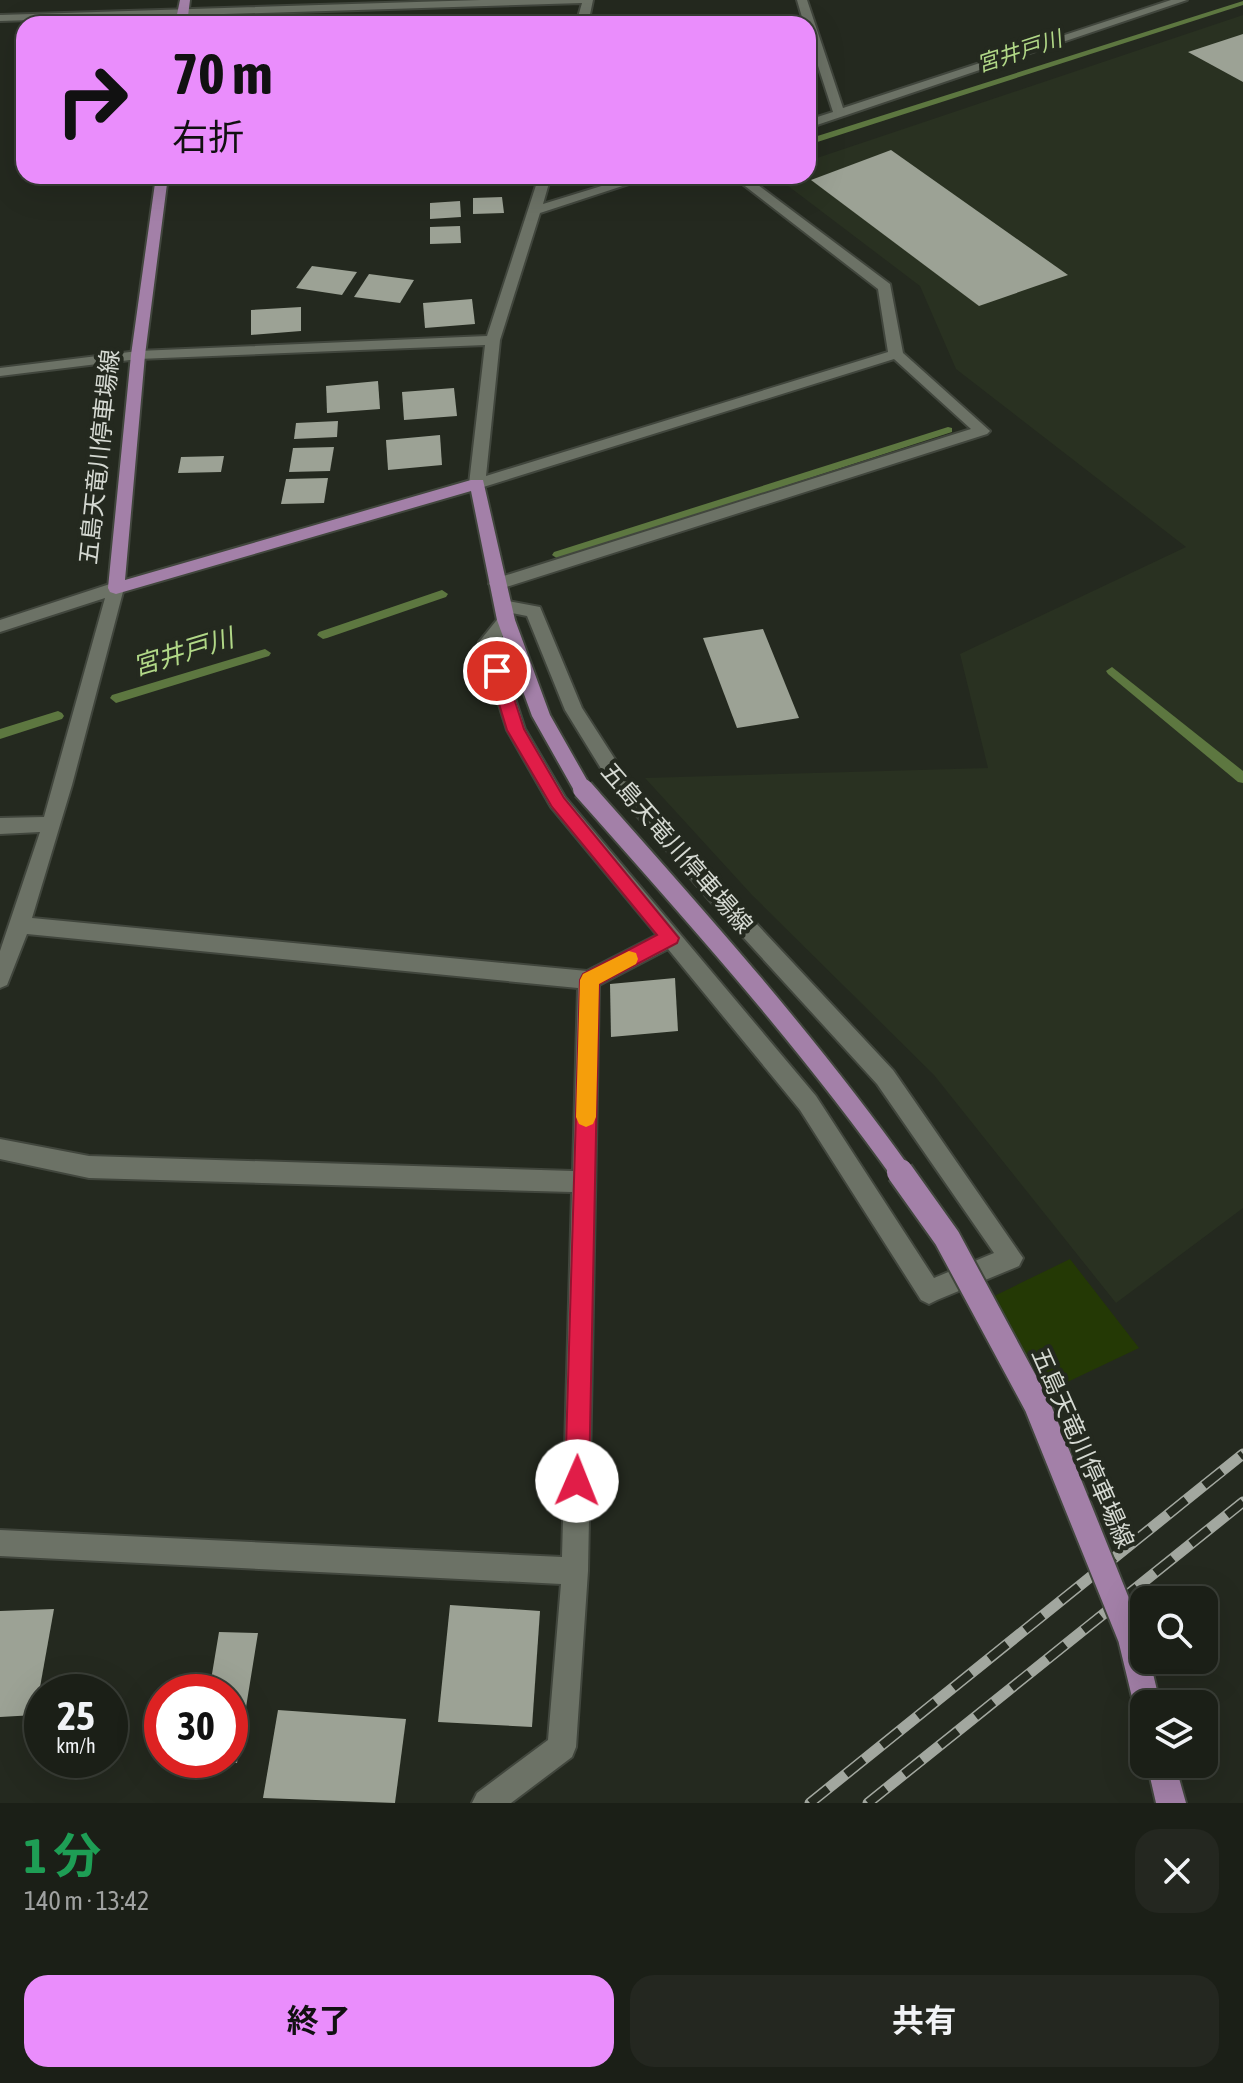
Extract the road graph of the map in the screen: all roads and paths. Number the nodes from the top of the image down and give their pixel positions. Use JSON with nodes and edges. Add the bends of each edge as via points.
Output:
{"nodes":[{"id":1,"x":588,"y":0,"type":"edge"},
{"id":2,"x":1182,"y":0,"type":"edge"},
{"id":3,"x":245,"y":16,"type":"edge"},
{"id":4,"x":816,"y":43,"type":"edge"},
{"id":5,"x":839,"y":113,"type":"junction"},
{"id":6,"x":816,"y":121,"type":"edge"},
{"id":7,"x":161,"y":184,"type":"edge"},
{"id":8,"x":543,"y":184,"type":"edge"},
{"id":9,"x":621,"y":184,"type":"edge"},
{"id":10,"x":749,"y":184,"type":"edge"},
{"id":11,"x":537,"y":210,"type":"junction"},
{"id":12,"x":493,"y":340,"type":"junction"},
{"id":13,"x":896,"y":354,"type":"junction"},
{"id":14,"x":138,"y":355,"type":"junction"},
{"id":15,"x":0,"y":372,"type":"edge"},
{"id":16,"x":477,"y":484,"type":"junction"},
{"id":17,"x":497,"y":584,"type":"junction"},
{"id":18,"x":116,"y":588,"type":"junction"},
{"id":19,"x":504,"y":613,"type":"junction"},
{"id":20,"x":0,"y":626,"type":"edge"},
{"id":21,"x":51,"y":824,"type":"junction"},
{"id":22,"x":0,"y":826,"type":"edge"},
{"id":23,"x":21,"y":925,"type":"junction"},
{"id":24,"x":670,"y":938,"type":"junction"},
{"id":25,"x":0,"y":979,"type":"edge"},
{"id":26,"x":589,"y":980,"type":"junction"},
{"id":27,"x":0,"y":1149,"type":"edge"},
{"id":28,"x":584,"y":1182,"type":"junction"},
{"id":29,"x":0,"y":1543,"type":"edge"},
{"id":30,"x":575,"y":1571,"type":"junction"},
{"id":31,"x":1144,"y":1690,"type":"edge"},
{"id":32,"x":1165,"y":1778,"type":"edge"},
{"id":33,"x":487,"y":1803,"type":"edge"},
{"id":34,"x":1171,"y":1803,"type":"edge"}],
"edges":[{"from":1,"to":3,"type":"street"},
{"from":2,"to":5,"type":"street"},
{"from":4,"to":5,"type":"street"},
{"from":5,"to":6,"type":"street"},
{"from":7,"to":14,"type":"main road","name":"五島天竜川停車場線"},
{"from":8,"to":11,"type":"street"},
{"from":9,"to":11,"type":"street"},
{"from":10,"to":13,"type":"street","via":[[885,287]]},
{"from":11,"to":12,"type":"street"},
{"from":12,"to":14,"type":"street"},
{"from":12,"to":16,"type":"street"},
{"from":13,"to":16,"type":"street"},
{"from":13,"to":17,"type":"street","via":[[982,431]]},
{"from":14,"to":15,"type":"street"},
{"from":14,"to":18,"type":"main road","name":"五島天竜川停車場線"},
{"from":16,"to":17,"type":"main road","name":"五島天竜川停車場線"},
{"from":16,"to":18,"type":"main road","name":"五島天竜川停車場線"},
{"from":17,"to":19,"type":"main road","name":"五島天竜川停車場線"},
{"from":18,"to":20,"type":"street"},
{"from":18,"to":21,"type":"street"},
{"from":19,"to":24,"type":"street","via":[[488,642],[516,730],[558,802]]},
{"from":19,"to":24,"type":"street","via":[[534,611],[574,710],[620,783],[885,1077],[1011,1258],[929,1292],[808,1103]]},
{"from":19,"to":31,"type":"main road","name":"五島天竜川停車場線","bridge":true,"via":[[541,716],[583,789],[841,1089],[947,1238],[1037,1405],[1131,1638]]},
{"from":21,"to":22,"type":"street"},
{"from":21,"to":23,"type":"street"},
{"from":23,"to":25,"type":"street"},
{"from":23,"to":26,"type":"street"},
{"from":24,"to":26,"type":"street"},
{"from":26,"to":28,"type":"street"},
{"from":27,"to":28,"type":"street","via":[[89,1167]]},
{"from":28,"to":30,"type":"street"},
{"from":29,"to":30,"type":"street"},
{"from":30,"to":33,"type":"street","via":[[562,1747]]},
{"from":32,"to":34,"type":"main road"}]}
